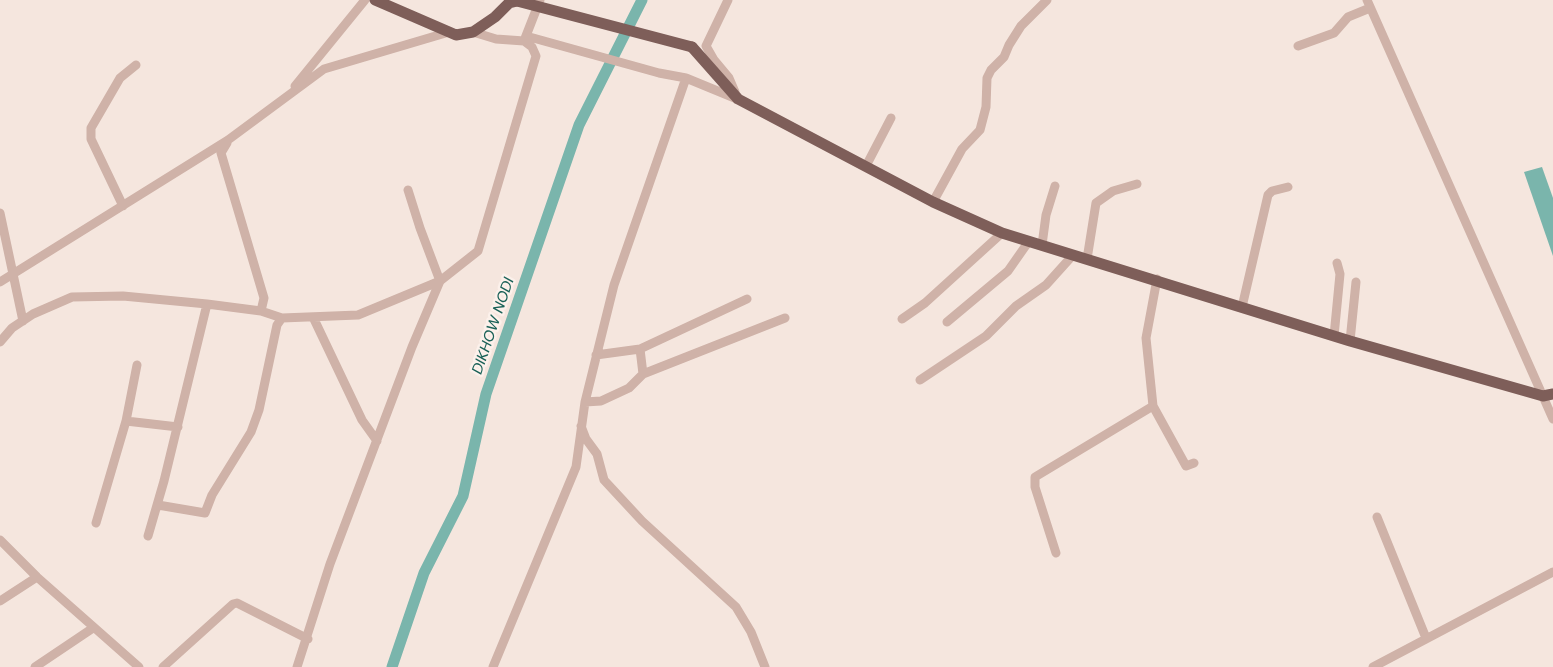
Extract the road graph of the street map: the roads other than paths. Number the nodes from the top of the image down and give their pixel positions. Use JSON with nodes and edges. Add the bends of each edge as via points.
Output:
{"nodes":[{"id":1,"x":365,"y":0,"type":"edge"},
{"id":2,"x":375,"y":0,"type":"edge"},
{"id":3,"x":540,"y":0,"type":"edge"},
{"id":4,"x":728,"y":0,"type":"edge"},
{"id":5,"x":1047,"y":0,"type":"edge"},
{"id":6,"x":1368,"y":4,"type":"edge"},
{"id":7,"x":449,"y":32,"type":"junction"},
{"id":8,"x":473,"y":32,"type":"junction"},
{"id":9,"x":528,"y":39,"type":"junction"},
{"id":10,"x":1298,"y":46,"type":"dead end"},
{"id":11,"x":136,"y":65,"type":"dead end"},
{"id":12,"x":686,"y":78,"type":"junction"},
{"id":13,"x":288,"y":94,"type":"junction"},
{"id":14,"x":738,"y":99,"type":"junction"},
{"id":15,"x":891,"y":118,"type":"dead end"},
{"id":16,"x":228,"y":140,"type":"junction"},
{"id":17,"x":866,"y":166,"type":"junction"},
{"id":18,"x":1137,"y":184,"type":"dead end"},
{"id":19,"x":1055,"y":186,"type":"dead end"},
{"id":20,"x":1288,"y":187,"type":"dead end"},
{"id":21,"x":408,"y":190,"type":"dead end"},
{"id":22,"x":934,"y":202,"type":"junction"},
{"id":23,"x":123,"y":206,"type":"junction"},
{"id":24,"x":0,"y":213,"type":"edge"},
{"id":25,"x":1002,"y":233,"type":"junction"},
{"id":26,"x":1029,"y":241,"type":"junction"},
{"id":27,"x":1042,"y":245,"type":"junction"},
{"id":28,"x":1073,"y":255,"type":"junction"},
{"id":29,"x":1088,"y":259,"type":"junction"},
{"id":30,"x":1338,"y":263,"type":"dead end"},
{"id":31,"x":12,"y":274,"type":"junction"},
{"id":32,"x":1157,"y":279,"type":"junction"},
{"id":33,"x":440,"y":281,"type":"junction"},
{"id":34,"x":0,"y":282,"type":"edge"},
{"id":35,"x":1356,"y":282,"type":"dead end"},
{"id":36,"x":747,"y":300,"type":"dead end"},
{"id":37,"x":207,"y":304,"type":"junction"},
{"id":38,"x":1242,"y":307,"type":"junction"},
{"id":39,"x":261,"y":311,"type":"junction"},
{"id":40,"x":313,"y":317,"type":"junction"},
{"id":41,"x":282,"y":318,"type":"junction"},
{"id":42,"x":786,"y":318,"type":"dead end"},
{"id":43,"x":902,"y":319,"type":"dead end"},
{"id":44,"x":23,"y":321,"type":"junction"},
{"id":45,"x":947,"y":322,"type":"dead end"},
{"id":46,"x":1334,"y":336,"type":"junction"},
{"id":47,"x":1350,"y":341,"type":"junction"},
{"id":48,"x":0,"y":342,"type":"edge"},
{"id":49,"x":640,"y":348,"type":"junction"},
{"id":50,"x":596,"y":355,"type":"junction"},
{"id":51,"x":137,"y":365,"type":"dead end"},
{"id":52,"x":643,"y":374,"type":"junction"},
{"id":53,"x":920,"y":380,"type":"dead end"},
{"id":54,"x":1548,"y":395,"type":"edge"},
{"id":55,"x":585,"y":402,"type":"junction"},
{"id":56,"x":1153,"y":406,"type":"junction"},
{"id":57,"x":1553,"y":419,"type":"edge"},
{"id":58,"x":126,"y":421,"type":"junction"},
{"id":59,"x":581,"y":426,"type":"junction"},
{"id":60,"x":178,"y":428,"type":"junction"},
{"id":61,"x":376,"y":441,"type":"junction"},
{"id":62,"x":1194,"y":463,"type":"dead end"},
{"id":63,"x":158,"y":505,"type":"junction"},
{"id":64,"x":1377,"y":517,"type":"dead end"},
{"id":65,"x":96,"y":523,"type":"dead end"},
{"id":66,"x":148,"y":536,"type":"dead end"},
{"id":67,"x":0,"y":540,"type":"edge"},
{"id":68,"x":1056,"y":553,"type":"dead end"},
{"id":69,"x":1553,"y":572,"type":"edge"},
{"id":70,"x":37,"y":577,"type":"junction"},
{"id":71,"x":0,"y":601,"type":"edge"},
{"id":72,"x":94,"y":628,"type":"junction"},
{"id":73,"x":1426,"y":638,"type":"junction"},
{"id":74,"x":308,"y":639,"type":"junction"},
{"id":75,"x":35,"y":667,"type":"edge"},
{"id":76,"x":138,"y":667,"type":"edge"},
{"id":77,"x":163,"y":667,"type":"edge"},
{"id":78,"x":297,"y":667,"type":"edge"},
{"id":79,"x":493,"y":667,"type":"edge"},
{"id":80,"x":765,"y":667,"type":"edge"},
{"id":81,"x":1373,"y":667,"type":"edge"}],
"edges":[{"from":1,"to":13,"type":"street"},
{"from":2,"to":7,"type":"main road"},
{"from":3,"to":9,"type":"street"},
{"from":4,"to":14,"type":"street","via":[[706,46],[729,78]]},
{"from":5,"to":22,"type":"street","via":[[1021,26],[1004,57],[991,70],[980,130],[962,149]]},
{"from":6,"to":10,"type":"street","via":[[1348,17],[1334,33]]},
{"from":6,"to":54,"type":"street"},
{"from":7,"to":8,"type":"main road"},
{"from":7,"to":13,"type":"street","via":[[324,69]]},
{"from":8,"to":9,"type":"street","via":[[496,39]]},
{"from":8,"to":14,"type":"main road","bridge":true,"via":[[509,3],[517,2],[692,46]]},
{"from":9,"to":12,"type":"street"},
{"from":9,"to":33,"type":"street","via":[[536,56],[478,251]]},
{"from":11,"to":23,"type":"street","via":[[120,78],[91,128],[91,139]]},
{"from":12,"to":14,"type":"street"},
{"from":12,"to":50,"type":"street","via":[[614,285]]},
{"from":13,"to":16,"type":"street"},
{"from":14,"to":17,"type":"main road"},
{"from":15,"to":17,"type":"street"},
{"from":16,"to":23,"type":"street"},
{"from":16,"to":39,"type":"street","via":[[221,153],[264,298]]},
{"from":17,"to":22,"type":"main road"},
{"from":18,"to":29,"type":"street","via":[[1114,191],[1096,203]]},
{"from":19,"to":27,"type":"street","via":[[1046,215]]},
{"from":20,"to":38,"type":"street","via":[[1268,195]]},
{"from":21,"to":33,"type":"street"},
{"from":22,"to":25,"type":"main road"},
{"from":23,"to":31,"type":"street"},
{"from":24,"to":31,"type":"street"},
{"from":25,"to":26,"type":"main road"},
{"from":25,"to":43,"type":"street"},
{"from":26,"to":27,"type":"main road"},
{"from":26,"to":45,"type":"street","via":[[1008,271]]},
{"from":27,"to":28,"type":"main road"},
{"from":28,"to":29,"type":"main road"},
{"from":28,"to":53,"type":"street","via":[[1046,286],[1016,306],[986,336]]},
{"from":29,"to":32,"type":"main road"},
{"from":30,"to":46,"type":"street","via":[[1340,274]]},
{"from":31,"to":34,"type":"street"},
{"from":31,"to":44,"type":"street"},
{"from":32,"to":38,"type":"main road"},
{"from":32,"to":56,"type":"street","via":[[1146,338]]},
{"from":33,"to":40,"type":"street","via":[[358,315]]},
{"from":33,"to":61,"type":"street"},
{"from":35,"to":47,"type":"street"},
{"from":36,"to":49,"type":"street"},
{"from":37,"to":39,"type":"street"},
{"from":37,"to":44,"type":"street","via":[[123,296],[72,297]]},
{"from":37,"to":60,"type":"street"},
{"from":38,"to":46,"type":"main road"},
{"from":39,"to":41,"type":"street"},
{"from":40,"to":41,"type":"street"},
{"from":40,"to":61,"type":"street","via":[[362,420]]},
{"from":41,"to":63,"type":"street","via":[[251,432],[212,495],[205,513]]},
{"from":42,"to":52,"type":"street"},
{"from":44,"to":48,"type":"street"},
{"from":46,"to":47,"type":"main road"},
{"from":47,"to":54,"type":"main road"},
{"from":49,"to":50,"type":"street"},
{"from":49,"to":52,"type":"street"},
{"from":50,"to":55,"type":"street"},
{"from":51,"to":58,"type":"street"},
{"from":52,"to":55,"type":"street","via":[[629,388],[601,401]]},
{"from":54,"to":57,"type":"street"},
{"from":55,"to":59,"type":"street"},
{"from":56,"to":62,"type":"street","via":[[1186,466]]},
{"from":56,"to":68,"type":"street","via":[[1036,477],[1035,487]]},
{"from":58,"to":60,"type":"street"},
{"from":58,"to":65,"type":"street"},
{"from":59,"to":79,"type":"street","via":[[576,467]]},
{"from":59,"to":80,"type":"street","via":[[597,454],[604,480],[642,521],[736,607],[751,632]]},
{"from":60,"to":63,"type":"street"},
{"from":61,"to":74,"type":"street","via":[[330,564]]},
{"from":63,"to":66,"type":"street"},
{"from":64,"to":73,"type":"street"},
{"from":67,"to":70,"type":"street"},
{"from":69,"to":73,"type":"street"},
{"from":70,"to":71,"type":"street"},
{"from":70,"to":72,"type":"street"},
{"from":72,"to":75,"type":"street"},
{"from":72,"to":76,"type":"street"},
{"from":73,"to":81,"type":"street"},
{"from":74,"to":77,"type":"street","via":[[237,603]]},
{"from":74,"to":78,"type":"street"}]}
